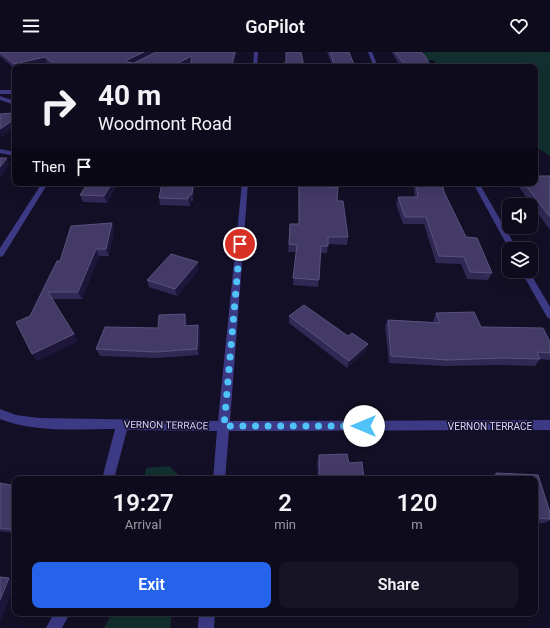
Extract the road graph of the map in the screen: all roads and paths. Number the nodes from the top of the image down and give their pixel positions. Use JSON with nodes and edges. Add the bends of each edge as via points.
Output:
{"nodes":[{"id":1,"x":256,"y":52,"type":"edge"},
{"id":2,"x":370,"y":52,"type":"edge"},
{"id":3,"x":255,"y":64,"type":"edge"},
{"id":4,"x":375,"y":64,"type":"edge"},
{"id":5,"x":0,"y":92,"type":"edge"},
{"id":6,"x":12,"y":92,"type":"edge"},
{"id":7,"x":0,"y":98,"type":"edge"},
{"id":8,"x":12,"y":102,"type":"edge"},
{"id":9,"x":0,"y":151,"type":"edge"},
{"id":10,"x":12,"y":153,"type":"edge"},
{"id":11,"x":43,"y":186,"type":"edge"},
{"id":12,"x":245,"y":186,"type":"edge"},
{"id":13,"x":478,"y":186,"type":"edge"},
{"id":14,"x":509,"y":242,"type":"edge"},
{"id":15,"x":0,"y":254,"type":"edge"},
{"id":16,"x":530,"y":278,"type":"edge"},
{"id":17,"x":550,"y":315,"type":"edge"},
{"id":18,"x":0,"y":414,"type":"edge"},
{"id":19,"x":122,"y":425,"type":"junction"},
{"id":20,"x":224,"y":426,"type":"junction"},
{"id":21,"x":550,"y":426,"type":"edge"},
{"id":22,"x":109,"y":476,"type":"edge"},
{"id":23,"x":219,"y":476,"type":"edge"},
{"id":24,"x":60,"y":616,"type":"edge"},
{"id":25,"x":207,"y":616,"type":"edge"},
{"id":26,"x":54,"y":628,"type":"edge"},
{"id":27,"x":206,"y":628,"type":"edge"}],
"edges":[{"from":1,"to":3,"type":"street"},
{"from":2,"to":4,"type":"street"},
{"from":5,"to":6,"type":"street"},
{"from":7,"to":8,"type":"street"},
{"from":9,"to":10,"type":"street"},
{"from":11,"to":15,"type":"street"},
{"from":12,"to":20,"type":"street"},
{"from":13,"to":14,"type":"street"},
{"from":16,"to":17,"type":"street"},
{"from":18,"to":19,"type":"street","name":"VERNON TERRACE","via":[[16,420],[39,423]]},
{"from":19,"to":20,"type":"street","name":"VERNON TERRACE"},
{"from":19,"to":22,"type":"street"},
{"from":20,"to":21,"type":"street","name":"VERNON TERRACE"},
{"from":20,"to":23,"type":"street"},
{"from":24,"to":26,"type":"street"},
{"from":25,"to":27,"type":"street"}]}
